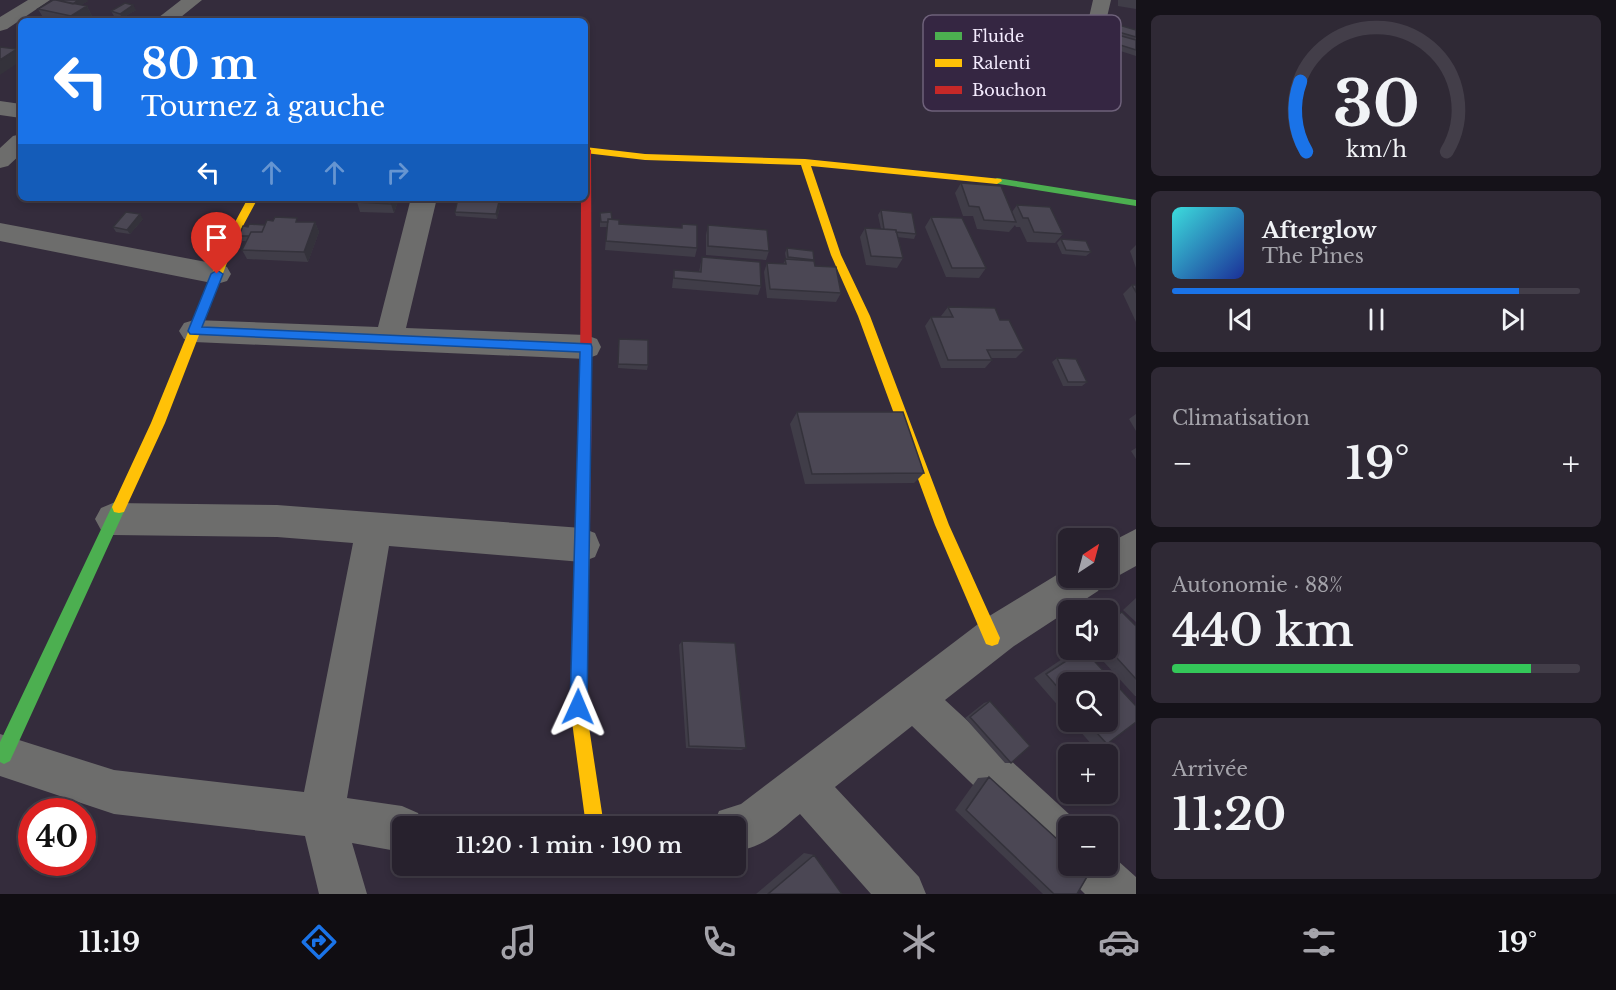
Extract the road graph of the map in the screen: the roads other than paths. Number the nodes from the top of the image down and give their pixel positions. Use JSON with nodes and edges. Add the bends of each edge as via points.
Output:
{"nodes":[{"id":1,"x":41,"y":0,"type":"edge"},
{"id":2,"x":193,"y":0,"type":"edge"},
{"id":3,"x":1102,"y":0,"type":"edge"},
{"id":4,"x":1099,"y":15,"type":"edge"},
{"id":5,"x":168,"y":18,"type":"edge"},
{"id":6,"x":0,"y":25,"type":"edge"},
{"id":7,"x":0,"y":108,"type":"edge"},
{"id":8,"x":18,"y":111,"type":"edge"},
{"id":9,"x":18,"y":144,"type":"edge"},
{"id":10,"x":588,"y":150,"type":"edge"},
{"id":11,"x":0,"y":161,"type":"edge"},
{"id":12,"x":805,"y":162,"type":"junction"},
{"id":13,"x":252,"y":201,"type":"edge"},
{"id":14,"x":423,"y":201,"type":"edge"},
{"id":15,"x":585,"y":201,"type":"edge"},
{"id":16,"x":1136,"y":203,"type":"edge"},
{"id":17,"x":0,"y":232,"type":"edge"},
{"id":18,"x":217,"y":274,"type":"junction"},
{"id":19,"x":195,"y":331,"type":"junction"},
{"id":20,"x":389,"y":340,"type":"junction"},
{"id":21,"x":586,"y":347,"type":"junction"},
{"id":22,"x":113,"y":519,"type":"junction"},
{"id":23,"x":374,"y":529,"type":"junction"},
{"id":24,"x":582,"y":545,"type":"junction"},
{"id":25,"x":1136,"y":546,"type":"edge"},
{"id":26,"x":1118,"y":557,"type":"edge"},
{"id":27,"x":1070,"y":588,"type":"edge"},
{"id":28,"x":992,"y":638,"type":"junction"},
{"id":29,"x":914,"y":699,"type":"junction"},
{"id":30,"x":1,"y":754,"type":"edge"},
{"id":31,"x":803,"y":784,"type":"junction"},
{"id":32,"x":322,"y":816,"type":"junction"},
{"id":33,"x":594,"y":816,"type":"edge"},
{"id":34,"x":392,"y":827,"type":"edge"},
{"id":35,"x":746,"y":827,"type":"edge"},
{"id":36,"x":1058,"y":836,"type":"edge"},
{"id":37,"x":1100,"y":876,"type":"edge"},
{"id":38,"x":343,"y":894,"type":"edge"},
{"id":39,"x":902,"y":894,"type":"edge"},
{"id":40,"x":1119,"y":894,"type":"edge"}],
"edges":[{"from":1,"to":6,"type":"street"},
{"from":2,"to":5,"type":"street"},
{"from":3,"to":4,"type":"street"},
{"from":7,"to":8,"type":"street"},
{"from":9,"to":11,"type":"street"},
{"from":10,"to":12,"type":"street","via":[[645,157]]},
{"from":12,"to":16,"type":"street","via":[[993,180]]},
{"from":12,"to":28,"type":"street","via":[[836,255],[864,316],[942,525]]},
{"from":13,"to":18,"type":"street"},
{"from":14,"to":20,"type":"street"},
{"from":15,"to":21,"type":"street"},
{"from":17,"to":18,"type":"street"},
{"from":18,"to":19,"type":"street"},
{"from":19,"to":20,"type":"street"},
{"from":19,"to":22,"type":"street"},
{"from":20,"to":21,"type":"street"},
{"from":21,"to":24,"type":"street"},
{"from":22,"to":23,"type":"street","via":[[277,522]]},
{"from":22,"to":30,"type":"street"},
{"from":23,"to":24,"type":"street"},
{"from":23,"to":32,"type":"street"},
{"from":24,"to":33,"type":"street","via":[[578,707]]},
{"from":25,"to":26,"type":"street"},
{"from":27,"to":28,"type":"street"},
{"from":28,"to":29,"type":"street"},
{"from":29,"to":31,"type":"street"},
{"from":29,"to":36,"type":"street"},
{"from":30,"to":32,"type":"street","via":[[114,792]]},
{"from":31,"to":35,"type":"street"},
{"from":31,"to":39,"type":"street"},
{"from":32,"to":34,"type":"street"},
{"from":32,"to":38,"type":"street"},
{"from":37,"to":40,"type":"street"}]}
